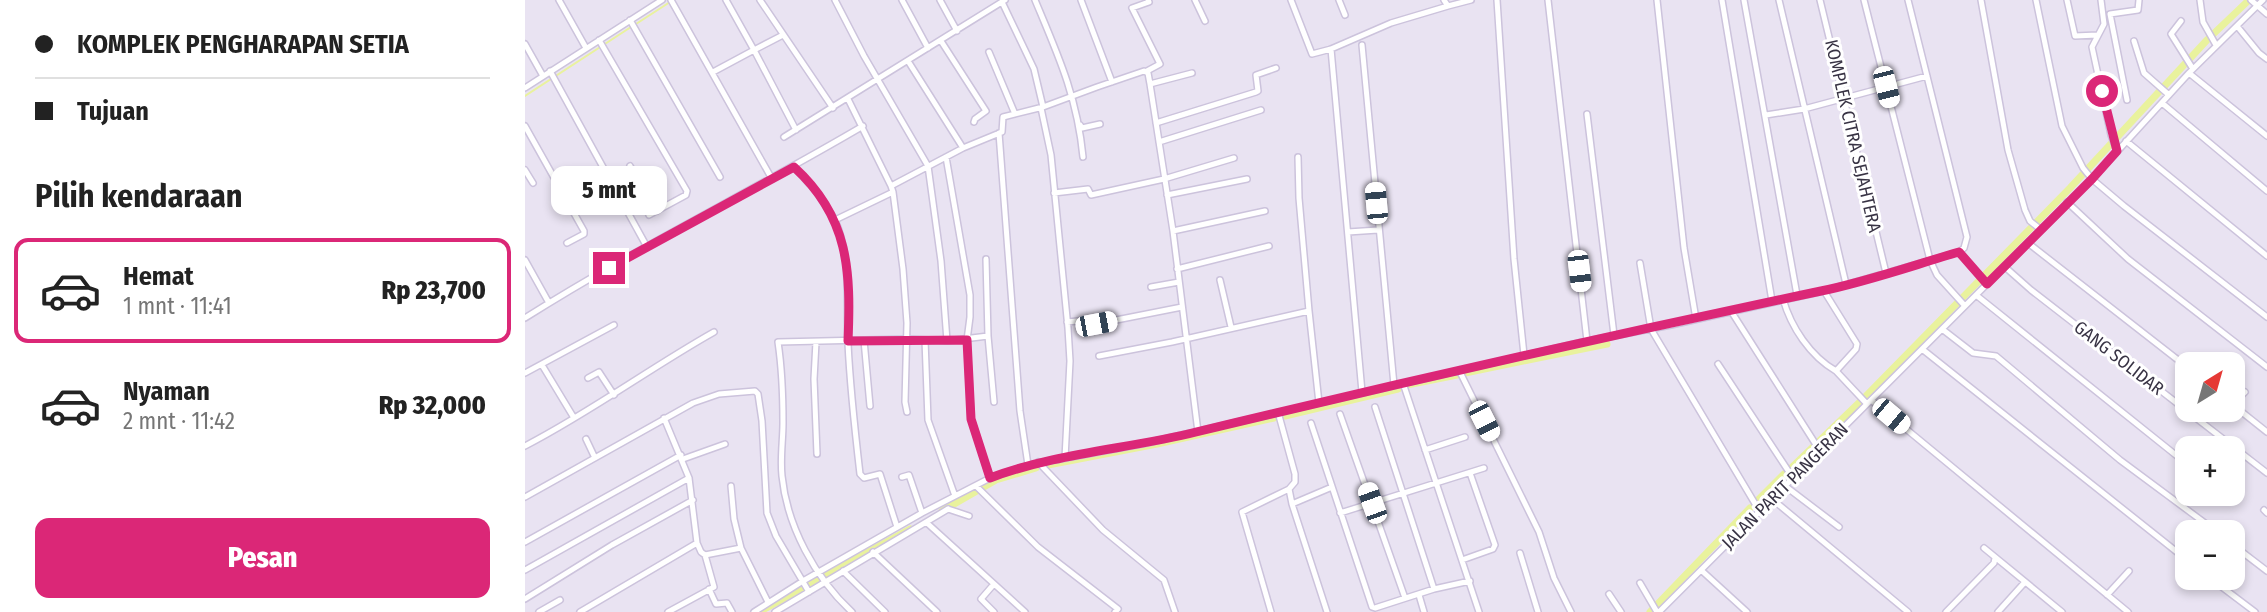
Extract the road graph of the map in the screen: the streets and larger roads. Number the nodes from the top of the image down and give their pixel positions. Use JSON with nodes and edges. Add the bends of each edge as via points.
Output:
{"nodes":[{"id":1,"x":559,"y":0,"type":"edge"},
{"id":2,"x":662,"y":0,"type":"edge"},
{"id":3,"x":726,"y":0,"type":"edge"},
{"id":4,"x":760,"y":0,"type":"edge"},
{"id":5,"x":835,"y":0,"type":"edge"},
{"id":6,"x":902,"y":0,"type":"edge"},
{"id":7,"x":940,"y":0,"type":"edge"},
{"id":8,"x":1035,"y":0,"type":"edge"},
{"id":9,"x":1081,"y":0,"type":"edge"},
{"id":10,"x":1148,"y":0,"type":"edge"},
{"id":11,"x":1195,"y":0,"type":"edge"},
{"id":12,"x":1291,"y":0,"type":"edge"},
{"id":13,"x":1339,"y":0,"type":"edge"},
{"id":14,"x":1444,"y":0,"type":"edge"},
{"id":15,"x":1471,"y":0,"type":"edge"},
{"id":16,"x":1497,"y":0,"type":"edge"},
{"id":17,"x":1548,"y":0,"type":"edge"},
{"id":18,"x":1657,"y":0,"type":"edge"},
{"id":19,"x":1722,"y":0,"type":"edge"},
{"id":20,"x":1744,"y":0,"type":"edge"},
{"id":21,"x":1779,"y":0,"type":"edge"},
{"id":22,"x":1821,"y":0,"type":"edge"},
{"id":23,"x":1864,"y":0,"type":"edge"},
{"id":24,"x":1908,"y":0,"type":"edge"},
{"id":25,"x":1981,"y":0,"type":"edge"},
{"id":26,"x":2036,"y":0,"type":"edge"},
{"id":27,"x":2067,"y":0,"type":"edge"},
{"id":28,"x":2101,"y":0,"type":"edge"},
{"id":29,"x":2139,"y":0,"type":"edge"},
{"id":30,"x":2200,"y":0,"type":"edge"},
{"id":31,"x":2263,"y":0,"type":"edge"},
{"id":32,"x":1004,"y":1,"type":"edge"},
{"id":33,"x":2252,"y":1,"type":"edge"},
{"id":34,"x":672,"y":2,"type":"edge"},
{"id":35,"x":1448,"y":6,"type":"junction"},
{"id":36,"x":2257,"y":7,"type":"junction"},
{"id":37,"x":2267,"y":14,"type":"edge"},
{"id":38,"x":1345,"y":15,"type":"dead end"},
{"id":39,"x":1205,"y":21,"type":"dead end"},
{"id":40,"x":2181,"y":21,"type":"dead end"},
{"id":41,"x":631,"y":22,"type":"junction"},
{"id":42,"x":2237,"y":26,"type":"junction"},
{"id":43,"x":957,"y":30,"type":"junction"},
{"id":44,"x":783,"y":35,"type":"junction"},
{"id":45,"x":2097,"y":35,"type":"junction"},
{"id":46,"x":941,"y":41,"type":"junction"},
{"id":47,"x":2134,"y":41,"type":"dead end"},
{"id":48,"x":525,"y":44,"type":"edge"},
{"id":49,"x":2215,"y":44,"type":"junction"},
{"id":50,"x":602,"y":45,"type":"junction"},
{"id":51,"x":1361,"y":45,"type":"dead end"},
{"id":52,"x":586,"y":48,"type":"junction"},
{"id":53,"x":928,"y":48,"type":"junction"},
{"id":54,"x":1331,"y":49,"type":"junction"},
{"id":55,"x":754,"y":50,"type":"junction"},
{"id":56,"x":989,"y":52,"type":"dead end"},
{"id":57,"x":2267,"y":60,"type":"edge"},
{"id":58,"x":908,"y":61,"type":"junction"},
{"id":59,"x":1276,"y":68,"type":"dead end"},
{"id":60,"x":2191,"y":69,"type":"junction"},
{"id":61,"x":1147,"y":71,"type":"junction"},
{"id":62,"x":713,"y":72,"type":"junction"},
{"id":63,"x":551,"y":74,"type":"junction"},
{"id":64,"x":1192,"y":74,"type":"dead end"},
{"id":65,"x":543,"y":76,"type":"junction"},
{"id":66,"x":1927,"y":76,"type":"junction"},
{"id":67,"x":877,"y":79,"type":"junction"},
{"id":68,"x":1112,"y":82,"type":"junction"},
{"id":69,"x":1150,"y":84,"type":"junction"},
{"id":70,"x":1886,"y":87,"type":"junction"},
{"id":71,"x":525,"y":88,"type":"edge"},
{"id":72,"x":2168,"y":94,"type":"junction"},
{"id":73,"x":1073,"y":95,"type":"junction"},
{"id":74,"x":848,"y":99,"type":"junction"},
{"id":75,"x":1844,"y":99,"type":"junction"},
{"id":76,"x":2127,"y":100,"type":"dead end"},
{"id":77,"x":2162,"y":103,"type":"junction"},
{"id":78,"x":833,"y":108,"type":"junction"},
{"id":79,"x":1042,"y":108,"type":"junction"},
{"id":80,"x":1804,"y":109,"type":"junction"},
{"id":81,"x":1261,"y":110,"type":"dead end"},
{"id":82,"x":1015,"y":114,"type":"junction"},
{"id":83,"x":1587,"y":114,"type":"dead end"},
{"id":84,"x":1766,"y":115,"type":"junction"},
{"id":85,"x":974,"y":122,"type":"dead end"},
{"id":86,"x":1156,"y":123,"type":"junction"},
{"id":87,"x":1100,"y":124,"type":"dead end"},
{"id":88,"x":1080,"y":125,"type":"junction"},
{"id":89,"x":525,"y":126,"type":"edge"},
{"id":90,"x":863,"y":126,"type":"junction"},
{"id":91,"x":796,"y":130,"type":"junction"},
{"id":92,"x":999,"y":133,"type":"junction"},
{"id":93,"x":2267,"y":136,"type":"edge"},
{"id":94,"x":784,"y":137,"type":"dead end"},
{"id":95,"x":2126,"y":141,"type":"junction"},
{"id":96,"x":1159,"y":142,"type":"junction"},
{"id":97,"x":963,"y":148,"type":"junction"},
{"id":98,"x":2116,"y":149,"type":"junction"},
{"id":99,"x":946,"y":157,"type":"junction"},
{"id":100,"x":1083,"y":157,"type":"dead end"},
{"id":101,"x":1298,"y":157,"type":"dead end"},
{"id":102,"x":1234,"y":158,"type":"dead end"},
{"id":103,"x":630,"y":166,"type":"dead end"},
{"id":104,"x":928,"y":166,"type":"junction"},
{"id":105,"x":794,"y":167,"type":"junction"},
{"id":106,"x":525,"y":170,"type":"edge"},
{"id":107,"x":720,"y":177,"type":"dead end"},
{"id":108,"x":1247,"y":178,"type":"dead end"},
{"id":109,"x":2091,"y":178,"type":"junction"},
{"id":110,"x":772,"y":179,"type":"junction"},
{"id":111,"x":1164,"y":179,"type":"junction"},
{"id":112,"x":533,"y":183,"type":"dead end"},
{"id":113,"x":892,"y":189,"type":"junction"},
{"id":114,"x":2267,"y":191,"type":"edge"},
{"id":115,"x":1054,"y":193,"type":"junction"},
{"id":116,"x":1167,"y":195,"type":"junction"},
{"id":117,"x":2067,"y":202,"type":"junction"},
{"id":118,"x":657,"y":211,"type":"junction"},
{"id":119,"x":1265,"y":211,"type":"dead end"},
{"id":120,"x":649,"y":215,"type":"dead end"},
{"id":121,"x":835,"y":220,"type":"junction"},
{"id":122,"x":2038,"y":229,"type":"junction"},
{"id":123,"x":1378,"y":230,"type":"junction"},
{"id":124,"x":1173,"y":231,"type":"junction"},
{"id":125,"x":1348,"y":232,"type":"junction"},
{"id":126,"x":567,"y":243,"type":"dead end"},
{"id":127,"x":2028,"y":243,"type":"junction"},
{"id":128,"x":1269,"y":246,"type":"dead end"},
{"id":129,"x":647,"y":247,"type":"junction"},
{"id":130,"x":1959,"y":252,"type":"junction"},
{"id":131,"x":2267,"y":256,"type":"edge"},
{"id":132,"x":986,"y":259,"type":"dead end"},
{"id":133,"x":525,"y":260,"type":"edge"},
{"id":134,"x":1930,"y":260,"type":"junction"},
{"id":135,"x":1640,"y":263,"type":"dead end"},
{"id":136,"x":2005,"y":267,"type":"junction"},
{"id":137,"x":1177,"y":269,"type":"junction"},
{"id":138,"x":1886,"y":273,"type":"junction"},
{"id":139,"x":1220,"y":280,"type":"dead end"},
{"id":140,"x":1179,"y":282,"type":"junction"},
{"id":141,"x":1985,"y":283,"type":"junction"},
{"id":142,"x":1846,"y":284,"type":"junction"},
{"id":143,"x":1151,"y":287,"type":"dead end"},
{"id":144,"x":1824,"y":291,"type":"junction"},
{"id":145,"x":1797,"y":295,"type":"junction"},
{"id":146,"x":1976,"y":295,"type":"junction"},
{"id":147,"x":1783,"y":299,"type":"junction"},
{"id":148,"x":1772,"y":301,"type":"junction"},
{"id":149,"x":549,"y":303,"type":"junction"},
{"id":150,"x":1965,"y":306,"type":"junction"},
{"id":151,"x":1182,"y":307,"type":"junction"},
{"id":152,"x":1309,"y":311,"type":"junction"},
{"id":153,"x":1731,"y":311,"type":"junction"},
{"id":154,"x":2267,"y":317,"type":"edge"},
{"id":155,"x":525,"y":318,"type":"edge"},
{"id":156,"x":1696,"y":318,"type":"junction"},
{"id":157,"x":1067,"y":322,"type":"junction"},
{"id":158,"x":614,"y":325,"type":"dead end"},
{"id":159,"x":1231,"y":327,"type":"junction"},
{"id":160,"x":1651,"y":329,"type":"junction"},
{"id":161,"x":1942,"y":329,"type":"junction"},
{"id":162,"x":714,"y":332,"type":"dead end"},
{"id":163,"x":1614,"y":335,"type":"junction"},
{"id":164,"x":988,"y":336,"type":"junction"},
{"id":165,"x":908,"y":339,"type":"junction"},
{"id":166,"x":1186,"y":339,"type":"junction"},
{"id":167,"x":864,"y":340,"type":"junction"},
{"id":168,"x":925,"y":340,"type":"junction"},
{"id":169,"x":967,"y":340,"type":"junction"},
{"id":170,"x":848,"y":341,"type":"junction"},
{"id":171,"x":947,"y":341,"type":"junction"},
{"id":172,"x":1587,"y":341,"type":"junction"},
{"id":173,"x":815,"y":342,"type":"junction"},
{"id":174,"x":1922,"y":349,"type":"junction"},
{"id":175,"x":1524,"y":355,"type":"junction"},
{"id":176,"x":1099,"y":356,"type":"dead end"},
{"id":177,"x":2175,"y":357,"type":"edge"},
{"id":178,"x":1718,"y":364,"type":"dead end"},
{"id":179,"x":542,"y":365,"type":"junction"},
{"id":180,"x":2267,"y":367,"type":"edge"},
{"id":181,"x":1459,"y":370,"type":"junction"},
{"id":182,"x":1836,"y":371,"type":"junction"},
{"id":183,"x":525,"y":373,"type":"edge"},
{"id":184,"x":588,"y":378,"type":"dead end"},
{"id":185,"x":1403,"y":383,"type":"junction"},
{"id":186,"x":1394,"y":385,"type":"junction"},
{"id":187,"x":1362,"y":392,"type":"junction"},
{"id":188,"x":614,"y":395,"type":"junction"},
{"id":189,"x":1865,"y":400,"type":"junction"},
{"id":190,"x":994,"y":402,"type":"dead end"},
{"id":191,"x":1319,"y":403,"type":"junction"},
{"id":192,"x":870,"y":406,"type":"dead end"},
{"id":193,"x":1375,"y":407,"type":"dead end"},
{"id":194,"x":907,"y":412,"type":"dead end"},
{"id":195,"x":1278,"y":412,"type":"junction"},
{"id":196,"x":1339,"y":414,"type":"dead end"},
{"id":197,"x":2245,"y":414,"type":"edge"},
{"id":198,"x":574,"y":418,"type":"junction"},
{"id":199,"x":664,"y":418,"type":"junction"},
{"id":200,"x":1311,"y":422,"type":"dead end"},
{"id":201,"x":1198,"y":432,"type":"junction"},
{"id":202,"x":2267,"y":432,"type":"edge"},
{"id":203,"x":1465,"y":437,"type":"dead end"},
{"id":204,"x":586,"y":439,"type":"dead end"},
{"id":205,"x":725,"y":444,"type":"dead end"},
{"id":206,"x":525,"y":446,"type":"edge"},
{"id":207,"x":1425,"y":450,"type":"junction"},
{"id":208,"x":1819,"y":450,"type":"junction"},
{"id":209,"x":817,"y":454,"type":"dead end"},
{"id":210,"x":2175,"y":454,"type":"edge"},
{"id":211,"x":682,"y":457,"type":"junction"},
{"id":212,"x":595,"y":458,"type":"junction"},
{"id":213,"x":1065,"y":458,"type":"junction"},
{"id":214,"x":1038,"y":462,"type":"junction"},
{"id":215,"x":1028,"y":465,"type":"junction"},
{"id":216,"x":1483,"y":468,"type":"dead end"},
{"id":217,"x":1470,"y":472,"type":"junction"},
{"id":218,"x":2267,"y":473,"type":"edge"},
{"id":219,"x":902,"y":477,"type":"dead end"},
{"id":220,"x":689,"y":478,"type":"junction"},
{"id":221,"x":990,"y":478,"type":"junction"},
{"id":222,"x":1793,"y":478,"type":"junction"},
{"id":223,"x":1436,"y":484,"type":"junction"},
{"id":224,"x":731,"y":486,"type":"dead end"},
{"id":225,"x":976,"y":486,"type":"junction"},
{"id":226,"x":1785,"y":486,"type":"junction"},
{"id":227,"x":1332,"y":487,"type":"junction"},
{"id":228,"x":1289,"y":489,"type":"junction"},
{"id":229,"x":1404,"y":493,"type":"junction"},
{"id":230,"x":955,"y":496,"type":"junction"},
{"id":231,"x":525,"y":497,"type":"edge"},
{"id":232,"x":1772,"y":499,"type":"junction"},
{"id":233,"x":693,"y":500,"type":"junction"},
{"id":234,"x":1372,"y":503,"type":"junction"},
{"id":235,"x":948,"y":504,"type":"junction"},
{"id":236,"x":1292,"y":504,"type":"junction"},
{"id":237,"x":1760,"y":512,"type":"junction"},
{"id":238,"x":922,"y":513,"type":"junction"},
{"id":239,"x":1340,"y":513,"type":"junction"},
{"id":240,"x":969,"y":516,"type":"dead end"},
{"id":241,"x":2201,"y":520,"type":"edge"},
{"id":242,"x":927,"y":523,"type":"junction"},
{"id":243,"x":897,"y":527,"type":"junction"},
{"id":244,"x":1839,"y":527,"type":"dead end"},
{"id":245,"x":874,"y":541,"type":"junction"},
{"id":246,"x":525,"y":542,"type":"edge"},
{"id":247,"x":697,"y":542,"type":"junction"},
{"id":248,"x":741,"y":548,"type":"junction"},
{"id":249,"x":1984,"y":548,"type":"dead end"},
{"id":250,"x":2175,"y":549,"type":"edge"},
{"id":251,"x":876,"y":551,"type":"junction"},
{"id":252,"x":1520,"y":553,"type":"dead end"},
{"id":253,"x":2245,"y":554,"type":"edge"},
{"id":254,"x":705,"y":555,"type":"junction"},
{"id":255,"x":1996,"y":558,"type":"junction"},
{"id":256,"x":1462,"y":560,"type":"junction"},
{"id":257,"x":525,"y":570,"type":"edge"},
{"id":258,"x":843,"y":570,"type":"junction"},
{"id":259,"x":1701,"y":570,"type":"junction"},
{"id":260,"x":2129,"y":571,"type":"dead end"},
{"id":261,"x":2267,"y":571,"type":"edge"},
{"id":262,"x":823,"y":576,"type":"junction"},
{"id":263,"x":1470,"y":581,"type":"junction"},
{"id":264,"x":804,"y":582,"type":"junction"},
{"id":265,"x":2025,"y":582,"type":"junction"},
{"id":266,"x":1640,"y":583,"type":"dead end"},
{"id":267,"x":994,"y":584,"type":"junction"},
{"id":268,"x":709,"y":589,"type":"junction"},
{"id":269,"x":1434,"y":589,"type":"junction"},
{"id":270,"x":2226,"y":590,"type":"edge"},
{"id":271,"x":808,"y":591,"type":"junction"},
{"id":272,"x":1609,"y":594,"type":"dead end"},
{"id":273,"x":1419,"y":595,"type":"junction"},
{"id":274,"x":2107,"y":595,"type":"junction"},
{"id":275,"x":1405,"y":598,"type":"junction"},
{"id":276,"x":525,"y":599,"type":"edge"},
{"id":277,"x":560,"y":600,"type":"dead end"},
{"id":278,"x":768,"y":602,"type":"junction"},
{"id":279,"x":2053,"y":605,"type":"junction"},
{"id":280,"x":1665,"y":606,"type":"junction"},
{"id":281,"x":784,"y":610,"type":"edge"},
{"id":282,"x":1374,"y":610,"type":"edge"},
{"id":283,"x":1118,"y":611,"type":"edge"},
{"id":284,"x":1657,"y":611,"type":"edge"},
{"id":285,"x":539,"y":612,"type":"edge"},
{"id":286,"x":579,"y":612,"type":"edge"},
{"id":287,"x":668,"y":612,"type":"edge"},
{"id":288,"x":732,"y":612,"type":"edge"},
{"id":289,"x":754,"y":612,"type":"edge"},
{"id":290,"x":775,"y":612,"type":"edge"},
{"id":291,"x":852,"y":612,"type":"edge"},
{"id":292,"x":885,"y":612,"type":"edge"},
{"id":293,"x":937,"y":612,"type":"edge"},
{"id":294,"x":994,"y":612,"type":"edge"},
{"id":295,"x":1025,"y":612,"type":"edge"},
{"id":296,"x":1175,"y":612,"type":"edge"},
{"id":297,"x":1271,"y":612,"type":"edge"},
{"id":298,"x":1327,"y":612,"type":"edge"},
{"id":299,"x":1425,"y":612,"type":"edge"},
{"id":300,"x":1479,"y":612,"type":"edge"},
{"id":301,"x":1538,"y":612,"type":"edge"},
{"id":302,"x":1571,"y":612,"type":"edge"},
{"id":303,"x":1621,"y":612,"type":"edge"},
{"id":304,"x":1672,"y":612,"type":"edge"},
{"id":305,"x":1747,"y":612,"type":"edge"},
{"id":306,"x":1908,"y":612,"type":"edge"},
{"id":307,"x":1945,"y":612,"type":"edge"},
{"id":308,"x":1998,"y":612,"type":"edge"},
{"id":309,"x":2048,"y":612,"type":"edge"},
{"id":310,"x":2062,"y":612,"type":"edge"},
{"id":311,"x":2128,"y":612,"type":"edge"},
{"id":312,"x":2255,"y":612,"type":"edge"}],
"edges":[{"from":1,"to":52,"type":"street"},
{"from":2,"to":41,"type":"street"},
{"from":3,"to":55,"type":"street"},
{"from":4,"to":44,"type":"street"},
{"from":5,"to":67,"type":"street"},
{"from":6,"to":53,"type":"street"},
{"from":7,"to":43,"type":"street"},
{"from":8,"to":73,"type":"street"},
{"from":9,"to":68,"type":"street"},
{"from":10,"to":61,"type":"street","via":[[1132,8],[1160,64]]},
{"from":11,"to":39,"type":"street"},
{"from":12,"to":54,"type":"street","via":[[1310,53]]},
{"from":13,"to":38,"type":"street"},
{"from":14,"to":35,"type":"street"},
{"from":15,"to":35,"type":"street"},
{"from":16,"to":175,"type":"street"},
{"from":17,"to":172,"type":"street"},
{"from":18,"to":156,"type":"street"},
{"from":19,"to":148,"type":"street"},
{"from":20,"to":84,"type":"street"},
{"from":21,"to":80,"type":"street"},
{"from":22,"to":75,"type":"street","name":"KOMPLEK CITRA SEJAHTERA"},
{"from":23,"to":70,"type":"street"},
{"from":24,"to":66,"type":"street"},
{"from":25,"to":122,"type":"street","via":[[2008,150],[2025,210]]},
{"from":26,"to":109,"type":"street","via":[[2062,126]]},
{"from":27,"to":45,"type":"street","via":[[2075,36]]},
{"from":28,"to":45,"type":"street","via":[[2103,24]]},
{"from":29,"to":76,"type":"street","via":[[2138,10],[2111,14]]},
{"from":30,"to":49,"type":"street","via":[[2203,22]]},
{"from":31,"to":36,"type":"street","name":"JALAN PARIT PANGERAN"},
{"from":32,"to":43,"type":"street"},
{"from":32,"to":79,"type":"street","via":[[1034,69]]},
{"from":33,"to":36,"type":"street"},
{"from":34,"to":62,"type":"street"},
{"from":35,"to":54,"type":"street","via":[[1391,23]]},
{"from":36,"to":37,"type":"street"},
{"from":36,"to":42,"type":"street","name":"JALAN PARIT PANGERAN"},
{"from":40,"to":60,"type":"street","via":[[2171,34]]},
{"from":41,"to":50,"type":"street"},
{"from":41,"to":107,"type":"street"},
{"from":42,"to":49,"type":"street","name":"JALAN PARIT PANGERAN"},
{"from":42,"to":57,"type":"street"},
{"from":43,"to":46,"type":"street"},
{"from":44,"to":55,"type":"street"},
{"from":44,"to":78,"type":"street"},
{"from":45,"to":98,"type":"street","via":[[2092,47]]},
{"from":46,"to":53,"type":"street"},
{"from":46,"to":85,"type":"street","via":[[986,111]]},
{"from":47,"to":72,"type":"street","via":[[2144,73]]},
{"from":48,"to":65,"type":"street"},
{"from":49,"to":60,"type":"street","name":"JALAN PARIT PANGERAN"},
{"from":50,"to":52,"type":"street"},
{"from":50,"to":118,"type":"street","via":[[687,191],[680,200]]},
{"from":51,"to":123,"type":"street"},
{"from":52,"to":63,"type":"street"},
{"from":53,"to":58,"type":"street"},
{"from":54,"to":125,"type":"street"},
{"from":55,"to":62,"type":"street"},
{"from":55,"to":91,"type":"street"},
{"from":56,"to":82,"type":"street"},
{"from":58,"to":67,"type":"street"},
{"from":58,"to":97,"type":"street"},
{"from":59,"to":86,"type":"street","via":[[1256,75],[1256,92]]},
{"from":60,"to":72,"type":"street","name":"JALAN PARIT PANGERAN"},
{"from":60,"to":93,"type":"street"},
{"from":61,"to":68,"type":"street"},
{"from":61,"to":69,"type":"street"},
{"from":62,"to":110,"type":"street"},
{"from":63,"to":65,"type":"street"},
{"from":63,"to":129,"type":"street"},
{"from":64,"to":69,"type":"street"},
{"from":65,"to":71,"type":"street"},
{"from":66,"to":70,"type":"street"},
{"from":66,"to":130,"type":"street","via":[[1967,237]]},
{"from":67,"to":74,"type":"street"},
{"from":67,"to":104,"type":"street"},
{"from":68,"to":73,"type":"street"},
{"from":69,"to":86,"type":"street"},
{"from":70,"to":75,"type":"street"},
{"from":70,"to":134,"type":"street"},
{"from":72,"to":77,"type":"street","name":"JALAN PARIT PANGERAN"},
{"from":73,"to":79,"type":"street"},
{"from":73,"to":88,"type":"street"},
{"from":74,"to":78,"type":"street"},
{"from":74,"to":90,"type":"street"},
{"from":75,"to":80,"type":"street"},
{"from":75,"to":138,"type":"street","name":"KOMPLEK CITRA SEJAHTERA"},
{"from":77,"to":95,"type":"street","name":"JALAN PARIT PANGERAN"},
{"from":77,"to":114,"type":"street"},
{"from":78,"to":91,"type":"street"},
{"from":79,"to":82,"type":"street"},
{"from":79,"to":115,"type":"street"},
{"from":80,"to":84,"type":"street"},
{"from":80,"to":142,"type":"street"},
{"from":81,"to":96,"type":"street"},
{"from":82,"to":92,"type":"street","via":[[1002,118]]},
{"from":83,"to":163,"type":"street"},
{"from":84,"to":145,"type":"street"},
{"from":86,"to":96,"type":"street"},
{"from":87,"to":88,"type":"street"},
{"from":88,"to":100,"type":"street"},
{"from":89,"to":126,"type":"street","via":[[585,231]]},
{"from":90,"to":105,"type":"street"},
{"from":90,"to":113,"type":"street"},
{"from":91,"to":94,"type":"street"},
{"from":92,"to":97,"type":"street"},
{"from":92,"to":215,"type":"street"},
{"from":95,"to":98,"type":"street","name":"JALAN PARIT PANGERAN"},
{"from":95,"to":131,"type":"street"},
{"from":96,"to":111,"type":"street"},
{"from":97,"to":99,"type":"street"},
{"from":98,"to":109,"type":"street","name":"JALAN PARIT PANGERAN"},
{"from":99,"to":104,"type":"street"},
{"from":99,"to":169,"type":"street","via":[[970,295]]},
{"from":101,"to":152,"type":"street"},
{"from":102,"to":111,"type":"street"},
{"from":103,"to":118,"type":"street"},
{"from":104,"to":113,"type":"street"},
{"from":104,"to":171,"type":"street"},
{"from":105,"to":110,"type":"street"},
{"from":105,"to":121,"type":"street"},
{"from":106,"to":112,"type":"street"},
{"from":108,"to":116,"type":"street"},
{"from":109,"to":117,"type":"street","name":"JALAN PARIT PANGERAN"},
{"from":109,"to":154,"type":"street"},
{"from":110,"to":129,"type":"street"},
{"from":111,"to":115,"type":"street","via":[[1091,195],[1088,189]]},
{"from":111,"to":116,"type":"street"},
{"from":113,"to":121,"type":"street"},
{"from":113,"to":165,"type":"street"},
{"from":115,"to":157,"type":"street"},
{"from":116,"to":124,"type":"street"},
{"from":117,"to":122,"type":"street","name":"JALAN PARIT PANGERAN"},
{"from":117,"to":180,"type":"street","via":[[2128,259]]},
{"from":118,"to":120,"type":"street"},
{"from":119,"to":124,"type":"street"},
{"from":121,"to":170,"type":"street","via":[[845,257]]},
{"from":122,"to":127,"type":"street","name":"JALAN PARIT PANGERAN"},
{"from":123,"to":125,"type":"street"},
{"from":123,"to":186,"type":"street"},
{"from":124,"to":137,"type":"street"},
{"from":125,"to":187,"type":"street"},
{"from":127,"to":136,"type":"street","name":"JALAN PARIT PANGERAN"},
{"from":127,"to":177,"type":"street"},
{"from":128,"to":137,"type":"street"},
{"from":129,"to":149,"type":"street"},
{"from":130,"to":134,"type":"street"},
{"from":130,"to":141,"type":"street"},
{"from":132,"to":164,"type":"street"},
{"from":133,"to":149,"type":"street"},
{"from":134,"to":138,"type":"street"},
{"from":134,"to":150,"type":"street","via":[[1937,275]]},
{"from":135,"to":160,"type":"street"},
{"from":136,"to":141,"type":"street","name":"JALAN PARIT PANGERAN"},
{"from":136,"to":218,"type":"street","name":"GANG SOLIDAR"},
{"from":137,"to":140,"type":"street"},
{"from":138,"to":142,"type":"street"},
{"from":139,"to":159,"type":"street"},
{"from":140,"to":143,"type":"street"},
{"from":140,"to":151,"type":"street"},
{"from":141,"to":146,"type":"street","name":"JALAN PARIT PANGERAN"},
{"from":142,"to":144,"type":"street"},
{"from":144,"to":145,"type":"street"},
{"from":144,"to":182,"type":"street","via":[[1857,344]]},
{"from":145,"to":147,"type":"street"},
{"from":146,"to":150,"type":"street","name":"JALAN PARIT PANGERAN"},
{"from":146,"to":210,"type":"street"},
{"from":147,"to":148,"type":"street"},
{"from":147,"to":182,"type":"street","via":[[1787,315],[1805,342]]},
{"from":148,"to":153,"type":"street"},
{"from":149,"to":155,"type":"street"},
{"from":150,"to":161,"type":"street","name":"JALAN PARIT PANGERAN"},
{"from":151,"to":157,"type":"street","via":[[1096,324],[1089,320]]},
{"from":151,"to":166,"type":"street"},
{"from":152,"to":159,"type":"street"},
{"from":152,"to":191,"type":"street"},
{"from":153,"to":156,"type":"street"},
{"from":153,"to":208,"type":"street"},
{"from":156,"to":160,"type":"street"},
{"from":157,"to":213,"type":"street","via":[[1070,361]]},
{"from":158,"to":179,"type":"street"},
{"from":159,"to":166,"type":"street"},
{"from":160,"to":163,"type":"street"},
{"from":160,"to":237,"type":"street"},
{"from":161,"to":174,"type":"street","name":"JALAN PARIT PANGERAN"},
{"from":161,"to":241,"type":"street","via":[[1973,354],[1996,356],[2120,460]]},
{"from":162,"to":188,"type":"street"},
{"from":163,"to":172,"type":"street"},
{"from":164,"to":169,"type":"street"},
{"from":164,"to":190,"type":"street"},
{"from":165,"to":167,"type":"street"},
{"from":165,"to":168,"type":"street"},
{"from":165,"to":194,"type":"street"},
{"from":166,"to":176,"type":"street"},
{"from":166,"to":201,"type":"street"},
{"from":167,"to":170,"type":"street"},
{"from":167,"to":192,"type":"street"},
{"from":168,"to":171,"type":"street"},
{"from":168,"to":230,"type":"street","via":[[927,420]]},
{"from":169,"to":171,"type":"street"},
{"from":169,"to":221,"type":"street","via":[[971,419]]},
{"from":170,"to":173,"type":"street"},
{"from":170,"to":243,"type":"street","via":[[860,474],[865,478],[880,474]]},
{"from":172,"to":175,"type":"street"},
{"from":173,"to":209,"type":"street"},
{"from":173,"to":262,"type":"street","via":[[778,342],[782,482],[790,520]]},
{"from":174,"to":189,"type":"street","name":"JALAN PARIT PANGERAN"},
{"from":174,"to":250,"type":"street"},
{"from":175,"to":181,"type":"street"},
{"from":178,"to":222,"type":"street"},
{"from":179,"to":183,"type":"street"},
{"from":179,"to":198,"type":"street"},
{"from":181,"to":185,"type":"street"},
{"from":181,"to":302,"type":"street","via":[[1539,532]]},
{"from":182,"to":189,"type":"street"},
{"from":184,"to":188,"type":"street","via":[[600,372]]},
{"from":185,"to":186,"type":"street"},
{"from":185,"to":207,"type":"street"},
{"from":186,"to":187,"type":"street"},
{"from":187,"to":191,"type":"street"},
{"from":188,"to":198,"type":"street"},
{"from":189,"to":208,"type":"street","name":"JALAN PARIT PANGERAN"},
{"from":189,"to":274,"type":"street"},
{"from":191,"to":195,"type":"street"},
{"from":193,"to":229,"type":"street"},
{"from":195,"to":201,"type":"street"},
{"from":195,"to":228,"type":"street","via":[[1295,474]]},
{"from":196,"to":234,"type":"street"},
{"from":197,"to":202,"type":"street"},
{"from":198,"to":206,"type":"street"},
{"from":199,"to":211,"type":"street"},
{"from":199,"to":212,"type":"street"},
{"from":199,"to":264,"type":"street","via":[[719,394],[757,392],[767,513]]},
{"from":200,"to":227,"type":"street"},
{"from":201,"to":213,"type":"street"},
{"from":203,"to":207,"type":"street"},
{"from":204,"to":212,"type":"street"},
{"from":205,"to":211,"type":"street"},
{"from":207,"to":223,"type":"street"},
{"from":208,"to":222,"type":"street","name":"JALAN PARIT PANGERAN"},
{"from":211,"to":220,"type":"street"},
{"from":211,"to":246,"type":"street"},
{"from":212,"to":231,"type":"street"},
{"from":213,"to":214,"type":"street"},
{"from":214,"to":215,"type":"street"},
{"from":214,"to":296,"type":"street","via":[[1104,530],[1164,580]]},
{"from":215,"to":221,"type":"street"},
{"from":216,"to":217,"type":"street"},
{"from":217,"to":223,"type":"street"},
{"from":217,"to":256,"type":"street","via":[[1495,545]]},
{"from":219,"to":238,"type":"street","via":[[909,475]]},
{"from":220,"to":233,"type":"street"},
{"from":220,"to":257,"type":"street"},
{"from":221,"to":225,"type":"street"},
{"from":222,"to":226,"type":"street","name":"JALAN PARIT PANGERAN"},
{"from":223,"to":229,"type":"street"},
{"from":223,"to":256,"type":"street"},
{"from":224,"to":248,"type":"street"},
{"from":225,"to":230,"type":"street"},
{"from":225,"to":283,"type":"street","via":[[1038,547]]},
{"from":226,"to":232,"type":"street","name":"JALAN PARIT PANGERAN"},
{"from":226,"to":244,"type":"street"},
{"from":227,"to":236,"type":"street"},
{"from":227,"to":239,"type":"street"},
{"from":228,"to":236,"type":"street"},
{"from":228,"to":297,"type":"street","via":[[1242,512]]},
{"from":229,"to":234,"type":"street"},
{"from":229,"to":269,"type":"street"},
{"from":230,"to":235,"type":"street"},
{"from":232,"to":237,"type":"street","name":"JALAN PARIT PANGERAN"},
{"from":232,"to":306,"type":"street"},
{"from":233,"to":247,"type":"street"},
{"from":233,"to":276,"type":"street"},
{"from":234,"to":239,"type":"street"},
{"from":234,"to":275,"type":"street"},
{"from":235,"to":238,"type":"street"},
{"from":235,"to":240,"type":"street"},
{"from":235,"to":242,"type":"street"},
{"from":236,"to":298,"type":"street"},
{"from":237,"to":259,"type":"street","name":"JALAN PARIT PANGERAN"},
{"from":238,"to":243,"type":"street"},
{"from":239,"to":282,"type":"street"},
{"from":242,"to":251,"type":"street"},
{"from":242,"to":267,"type":"street"},
{"from":243,"to":245,"type":"street"},
{"from":245,"to":251,"type":"street"},
{"from":245,"to":262,"type":"street"},
{"from":247,"to":254,"type":"street"},
{"from":247,"to":286,"type":"street"},
{"from":248,"to":254,"type":"street"},
{"from":248,"to":278,"type":"street"},
{"from":249,"to":255,"type":"street"},
{"from":251,"to":258,"type":"street"},
{"from":251,"to":293,"type":"street"},
{"from":252,"to":301,"type":"street"},
{"from":253,"to":261,"type":"street"},
{"from":254,"to":268,"type":"street","via":[[714,587]]},
{"from":255,"to":265,"type":"street"},
{"from":255,"to":307,"type":"street"},
{"from":256,"to":263,"type":"street"},
{"from":258,"to":262,"type":"street"},
{"from":258,"to":292,"type":"street"},
{"from":259,"to":280,"type":"street","name":"JALAN PARIT PANGERAN"},
{"from":259,"to":305,"type":"street"},
{"from":260,"to":274,"type":"street"},
{"from":262,"to":264,"type":"street"},
{"from":262,"to":271,"type":"street"},
{"from":262,"to":291,"type":"street","via":[[836,598]]},
{"from":263,"to":269,"type":"street"},
{"from":263,"to":300,"type":"street"},
{"from":264,"to":271,"type":"street"},
{"from":264,"to":278,"type":"street"},
{"from":265,"to":279,"type":"street"},
{"from":265,"to":308,"type":"street"},
{"from":266,"to":284,"type":"street"},
{"from":267,"to":294,"type":"street","via":[[981,599]]},
{"from":267,"to":295,"type":"street"},
{"from":268,"to":287,"type":"street"},
{"from":268,"to":288,"type":"street","via":[[716,604],[727,603]]},
{"from":269,"to":273,"type":"street"},
{"from":270,"to":312,"type":"street"},
{"from":271,"to":281,"type":"street"},
{"from":272,"to":303,"type":"street"},
{"from":273,"to":275,"type":"street"},
{"from":273,"to":299,"type":"street"},
{"from":274,"to":311,"type":"street"},
{"from":275,"to":282,"type":"street"},
{"from":277,"to":285,"type":"street"},
{"from":278,"to":289,"type":"street"},
{"from":279,"to":309,"type":"street"},
{"from":279,"to":310,"type":"street"},
{"from":280,"to":284,"type":"street","name":"JALAN PARIT PANGERAN"},
{"from":280,"to":304,"type":"street"},
{"from":281,"to":290,"type":"street"}]}
